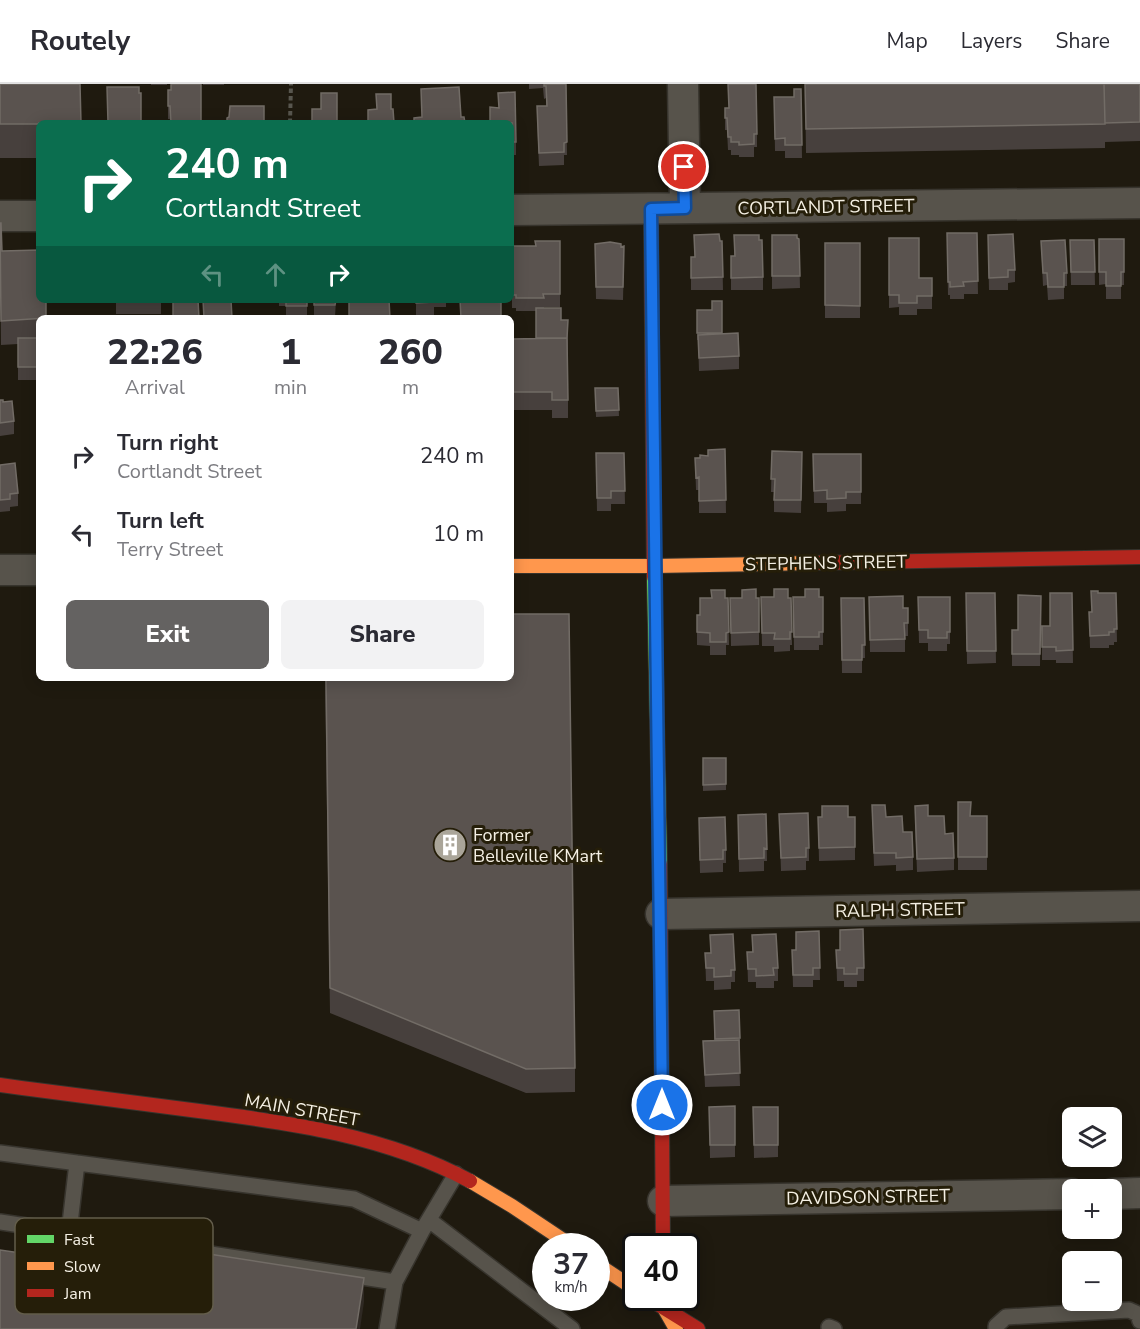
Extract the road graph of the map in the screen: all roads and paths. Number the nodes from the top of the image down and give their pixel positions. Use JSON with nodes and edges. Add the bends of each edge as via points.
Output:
{"nodes":[{"id":1,"x":291,"y":84,"type":"edge"},
{"id":2,"x":683,"y":84,"type":"edge"},
{"id":3,"x":290,"y":120,"type":"edge"},
{"id":4,"x":1140,"y":203,"type":"edge"},
{"id":5,"x":685,"y":208,"type":"junction"},
{"id":6,"x":651,"y":209,"type":"junction"},
{"id":7,"x":514,"y":210,"type":"edge"},
{"id":8,"x":0,"y":216,"type":"edge"},
{"id":9,"x":36,"y":216,"type":"edge"},
{"id":10,"x":1140,"y":557,"type":"edge"},
{"id":11,"x":514,"y":566,"type":"edge"},
{"id":12,"x":654,"y":566,"type":"junction"},
{"id":13,"x":0,"y":570,"type":"edge"},
{"id":14,"x":36,"y":570,"type":"edge"},
{"id":15,"x":1140,"y":906,"type":"edge"},
{"id":16,"x":661,"y":914,"type":"junction"},
{"id":17,"x":0,"y":1085,"type":"edge"},
{"id":18,"x":0,"y":1153,"type":"edge"},
{"id":19,"x":77,"y":1163,"type":"junction"},
{"id":20,"x":456,"y":1174,"type":"junction"},
{"id":21,"x":1140,"y":1193,"type":"edge"},
{"id":22,"x":1062,"y":1194,"type":"edge"},
{"id":23,"x":1122,"y":1194,"type":"edge"},
{"id":24,"x":663,"y":1201,"type":"junction"},
{"id":25,"x":71,"y":1218,"type":"edge"},
{"id":26,"x":0,"y":1222,"type":"edge"},
{"id":27,"x":15,"y":1224,"type":"edge"},
{"id":28,"x":425,"y":1226,"type":"junction"},
{"id":29,"x":552,"y":1233,"type":"edge"},
{"id":30,"x":663,"y":1233,"type":"edge"},
{"id":31,"x":213,"y":1254,"type":"edge"},
{"id":32,"x":395,"y":1282,"type":"junction"},
{"id":33,"x":662,"y":1312,"type":"edge"},
{"id":34,"x":1140,"y":1321,"type":"edge"},
{"id":35,"x":387,"y":1329,"type":"edge"},
{"id":36,"x":572,"y":1329,"type":"edge"},
{"id":37,"x":698,"y":1329,"type":"edge"},
{"id":38,"x":996,"y":1329,"type":"edge"}],
"edges":[{"from":1,"to":3,"type":"path"},
{"from":2,"to":5,"type":"street"},
{"from":4,"to":5,"type":"street","name":"CORTLANDT STREET"},
{"from":5,"to":6,"type":"street","name":"CORTLANDT STREET"},
{"from":6,"to":7,"type":"street","name":"CORTLANDT STREET"},
{"from":6,"to":12,"type":"street"},
{"from":8,"to":9,"type":"street"},
{"from":10,"to":12,"type":"street","name":"STEPHENS STREET"},
{"from":11,"to":12,"type":"street","name":"STEPHENS STREET"},
{"from":12,"to":16,"type":"street"},
{"from":13,"to":14,"type":"street"},
{"from":15,"to":16,"type":"street","name":"RALPH STREET"},
{"from":16,"to":24,"type":"street"},
{"from":17,"to":20,"type":"street","name":"MAIN STREET","via":[[284,1122],[350,1135]]},
{"from":18,"to":19,"type":"lane"},
{"from":19,"to":25,"type":"lane"},
{"from":19,"to":28,"type":"lane","via":[[354,1199]]},
{"from":20,"to":28,"type":"lane"},
{"from":20,"to":29,"type":"street","name":"MAIN STREET"},
{"from":21,"to":23,"type":"street"},
{"from":22,"to":24,"type":"street","name":"DAVIDSON STREET"},
{"from":24,"to":30,"type":"street"},
{"from":26,"to":27,"type":"lane"},
{"from":28,"to":32,"type":"lane"},
{"from":28,"to":36,"type":"lane"},
{"from":31,"to":32,"type":"lane"},
{"from":32,"to":35,"type":"lane"},
{"from":33,"to":37,"type":"street"},
{"from":34,"to":38,"type":"lane","via":[[1138,1314],[1129,1310],[1017,1316],[1006,1317]]}]}
